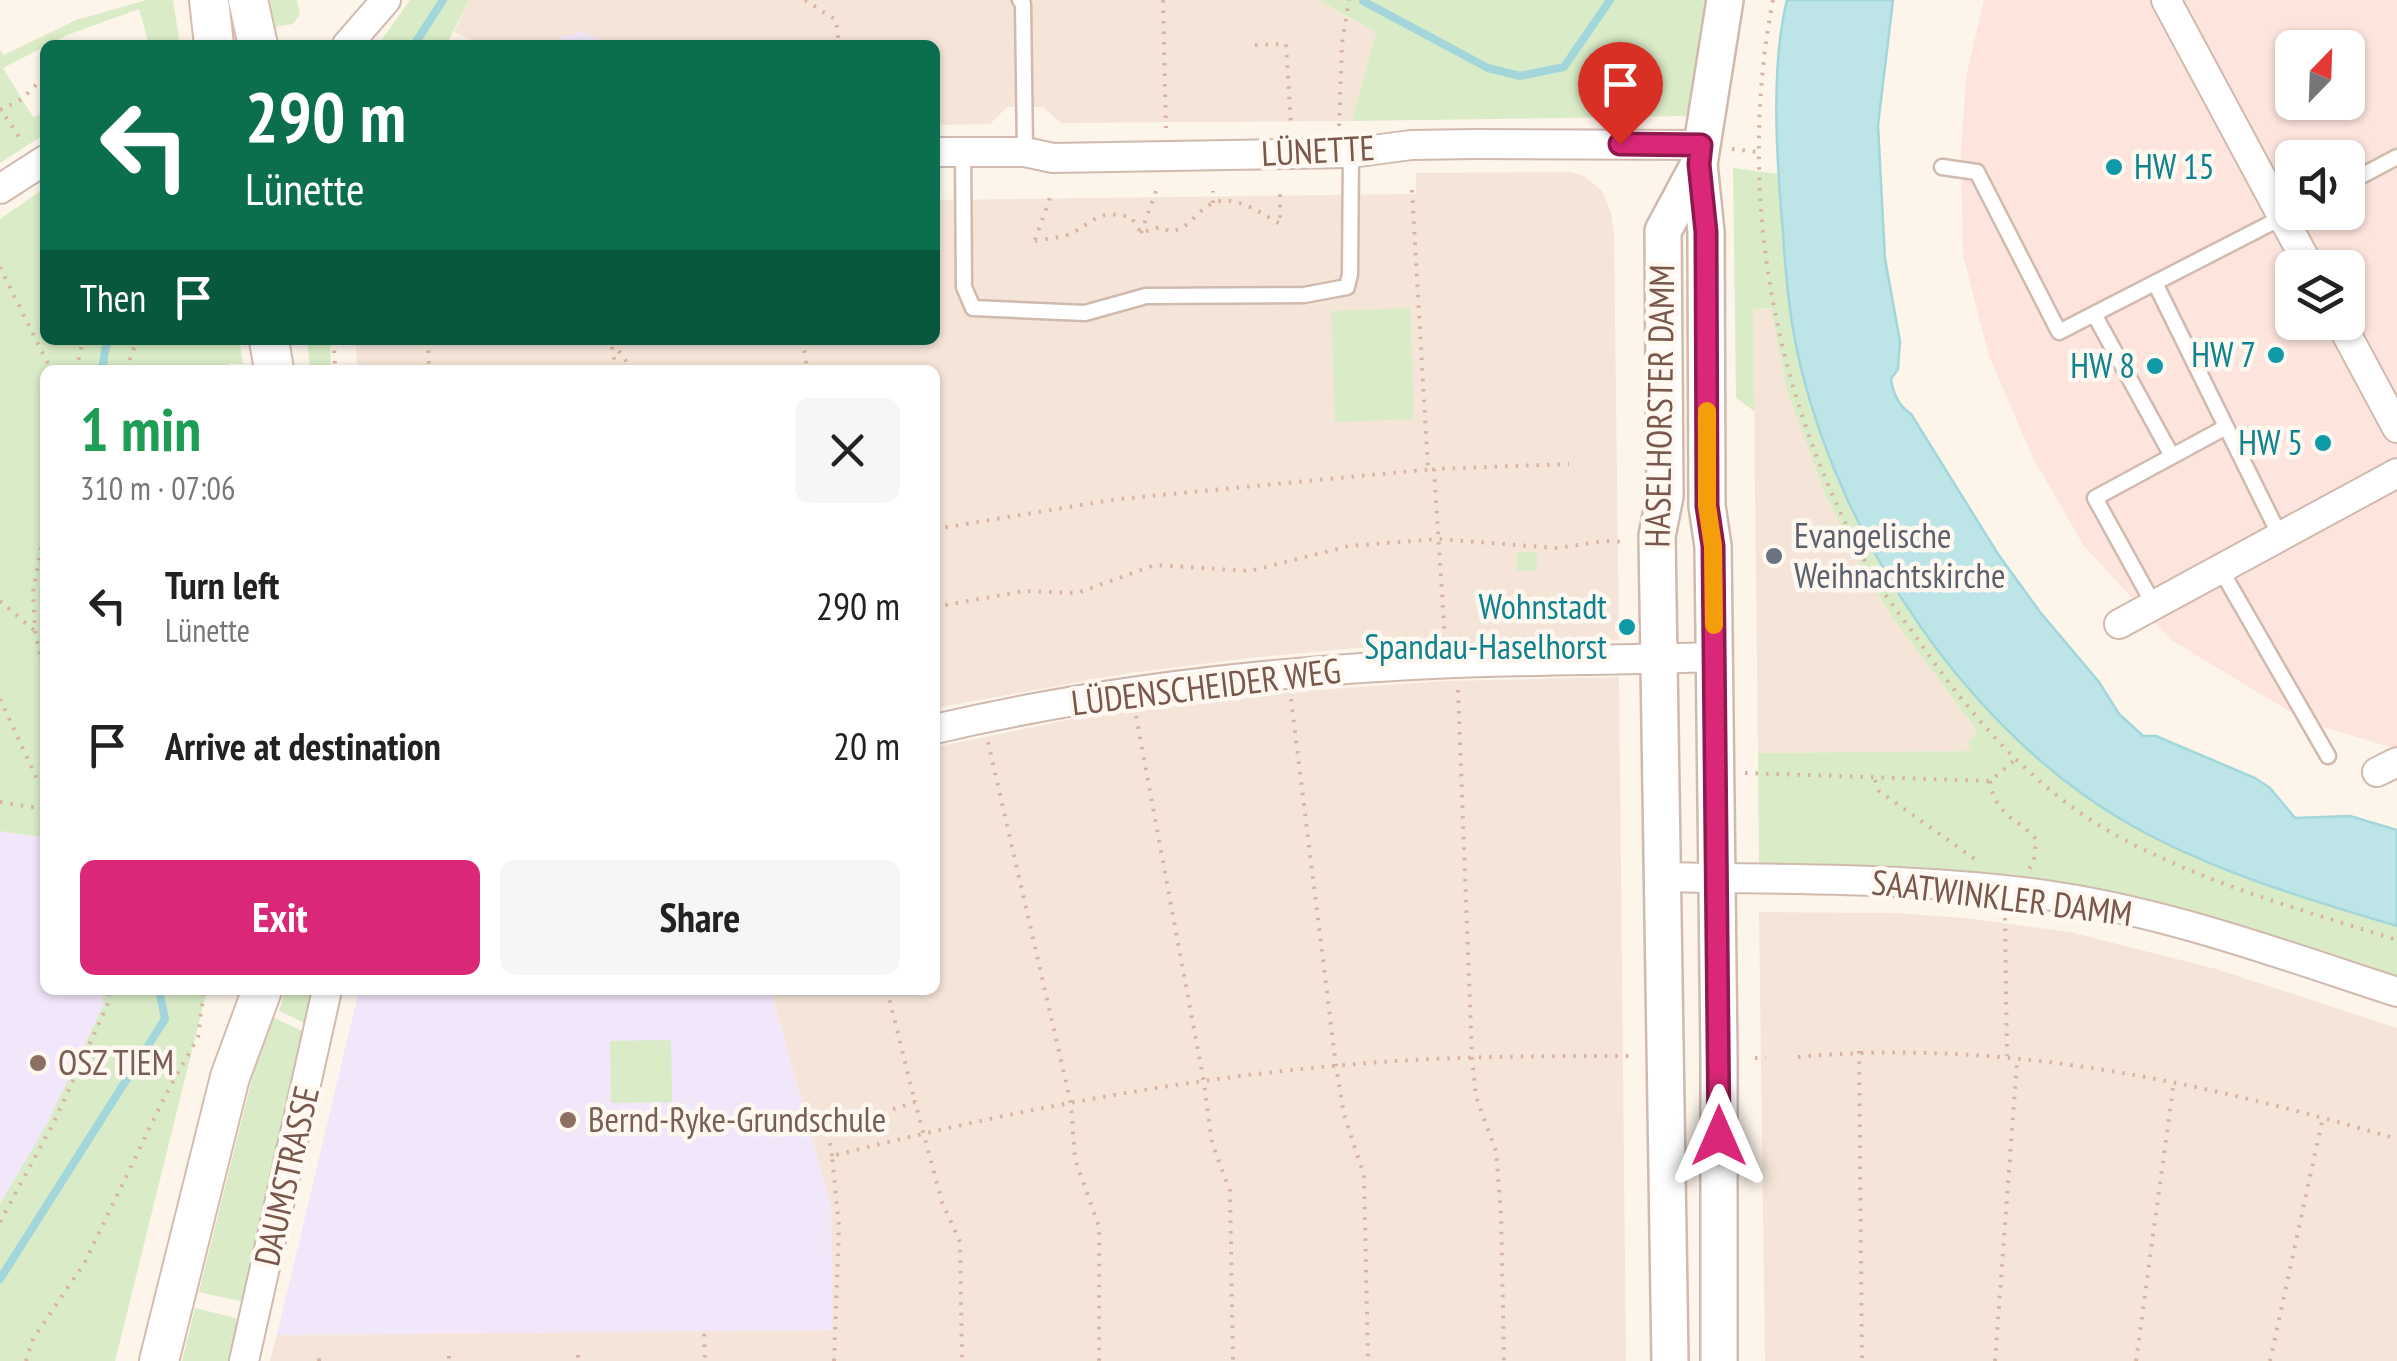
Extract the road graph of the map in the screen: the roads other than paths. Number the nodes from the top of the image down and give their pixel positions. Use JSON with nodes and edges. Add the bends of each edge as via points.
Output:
{"nodes":[{"id":1,"x":209,"y":0,"type":"edge"},
{"id":2,"x":248,"y":0,"type":"edge"},
{"id":3,"x":386,"y":0,"type":"edge"},
{"id":4,"x":1020,"y":0,"type":"edge"},
{"id":5,"x":1725,"y":0,"type":"edge"},
{"id":6,"x":2166,"y":0,"type":"edge"},
{"id":7,"x":213,"y":40,"type":"edge"},
{"id":8,"x":257,"y":40,"type":"edge"},
{"id":9,"x":351,"y":40,"type":"edge"},
{"id":10,"x":949,"y":152,"type":"edge"},
{"id":11,"x":1025,"y":152,"type":"junction"},
{"id":12,"x":1351,"y":153,"type":"junction"},
{"id":13,"x":1700,"y":154,"type":"junction"},
{"id":14,"x":2397,"y":157,"type":"edge"},
{"id":15,"x":40,"y":163,"type":"edge"},
{"id":16,"x":1942,"y":167,"type":"dead end"},
{"id":17,"x":2365,"y":174,"type":"edge"},
{"id":18,"x":0,"y":189,"type":"edge"},
{"id":19,"x":2275,"y":191,"type":"edge"},
{"id":20,"x":2275,"y":221,"type":"edge"},
{"id":21,"x":2155,"y":283,"type":"junction"},
{"id":22,"x":2094,"y":314,"type":"junction"},
{"id":23,"x":2350,"y":340,"type":"edge"},
{"id":24,"x":2226,"y":427,"type":"junction"},
{"id":25,"x":2397,"y":428,"type":"edge"},
{"id":26,"x":2172,"y":456,"type":"junction"},
{"id":27,"x":2397,"y":473,"type":"edge"},
{"id":28,"x":2281,"y":538,"type":"junction"},
{"id":29,"x":2221,"y":570,"type":"junction"},
{"id":30,"x":2154,"y":605,"type":"junction"},
{"id":31,"x":2119,"y":624,"type":"dead end"},
{"id":32,"x":1714,"y":657,"type":"junction"},
{"id":33,"x":1660,"y":658,"type":"junction"},
{"id":34,"x":940,"y":728,"type":"edge"},
{"id":35,"x":2328,"y":756,"type":"dead end"},
{"id":36,"x":1663,"y":877,"type":"junction"},
{"id":37,"x":1716,"y":878,"type":"junction"},
{"id":38,"x":2397,"y":992,"type":"edge"},
{"id":39,"x":236,"y":995,"type":"edge"},
{"id":40,"x":260,"y":995,"type":"edge"},
{"id":41,"x":326,"y":995,"type":"edge"},
{"id":42,"x":230,"y":1077,"type":"junction"},
{"id":43,"x":160,"y":1361,"type":"edge"},
{"id":44,"x":244,"y":1361,"type":"edge"},
{"id":45,"x":1670,"y":1361,"type":"edge"},
{"id":46,"x":1719,"y":1361,"type":"edge"}],
"edges":[{"from":1,"to":7,"type":"main road"},
{"from":2,"to":8,"type":"main road"},
{"from":3,"to":9,"type":"street"},
{"from":4,"to":11,"type":"lane"},
{"from":5,"to":13,"type":"street"},
{"from":6,"to":19,"type":"street"},
{"from":10,"to":11,"type":"street","name":"LÜNETTE"},
{"from":10,"to":12,"type":"lane","via":[[972,308],[1086,313],[1146,296],[1304,294],[1347,287]]},
{"from":11,"to":12,"type":"street","name":"LÜNETTE","via":[[1053,158]]},
{"from":12,"to":13,"type":"street","name":"LÜNETTE","via":[[1475,144]]},
{"from":13,"to":32,"type":"street","name":"HASELHORSTER DAMM"},
{"from":13,"to":33,"type":"street","name":"HASELHORSTER DAMM","via":[[1663,231]]},
{"from":14,"to":17,"type":"lane"},
{"from":15,"to":18,"type":"street"},
{"from":16,"to":22,"type":"lane","via":[[1977,172],[2059,332]]},
{"from":20,"to":21,"type":"lane"},
{"from":21,"to":22,"type":"lane"},
{"from":21,"to":24,"type":"lane"},
{"from":22,"to":26,"type":"lane"},
{"from":23,"to":25,"type":"street"},
{"from":24,"to":26,"type":"lane"},
{"from":24,"to":28,"type":"lane"},
{"from":26,"to":30,"type":"lane","via":[[2095,498]]},
{"from":27,"to":28,"type":"street"},
{"from":28,"to":29,"type":"street"},
{"from":29,"to":30,"type":"street"},
{"from":29,"to":35,"type":"lane"},
{"from":30,"to":31,"type":"street"},
{"from":32,"to":33,"type":"street"},
{"from":32,"to":37,"type":"street","name":"HASELHORSTER DAMM"},
{"from":33,"to":34,"type":"street","name":"LÜDENSCHEIDER WEG","via":[[1288,675],[1132,692]]},
{"from":33,"to":36,"type":"street","name":"HASELHORSTER DAMM"},
{"from":36,"to":37,"type":"street"},
{"from":36,"to":45,"type":"street","name":"HASELHORSTER DAMM"},
{"from":37,"to":38,"type":"street","name":"SAATWINKLER DAMM","via":[[1886,879],[2060,898],[2226,936]]},
{"from":37,"to":46,"type":"street","name":"HASELHORSTER DAMM"},
{"from":39,"to":42,"type":"main road"},
{"from":40,"to":42,"type":"main road"},
{"from":41,"to":44,"type":"street","name":"DAUMSTRASSE"},
{"from":42,"to":43,"type":"main road"}]}
